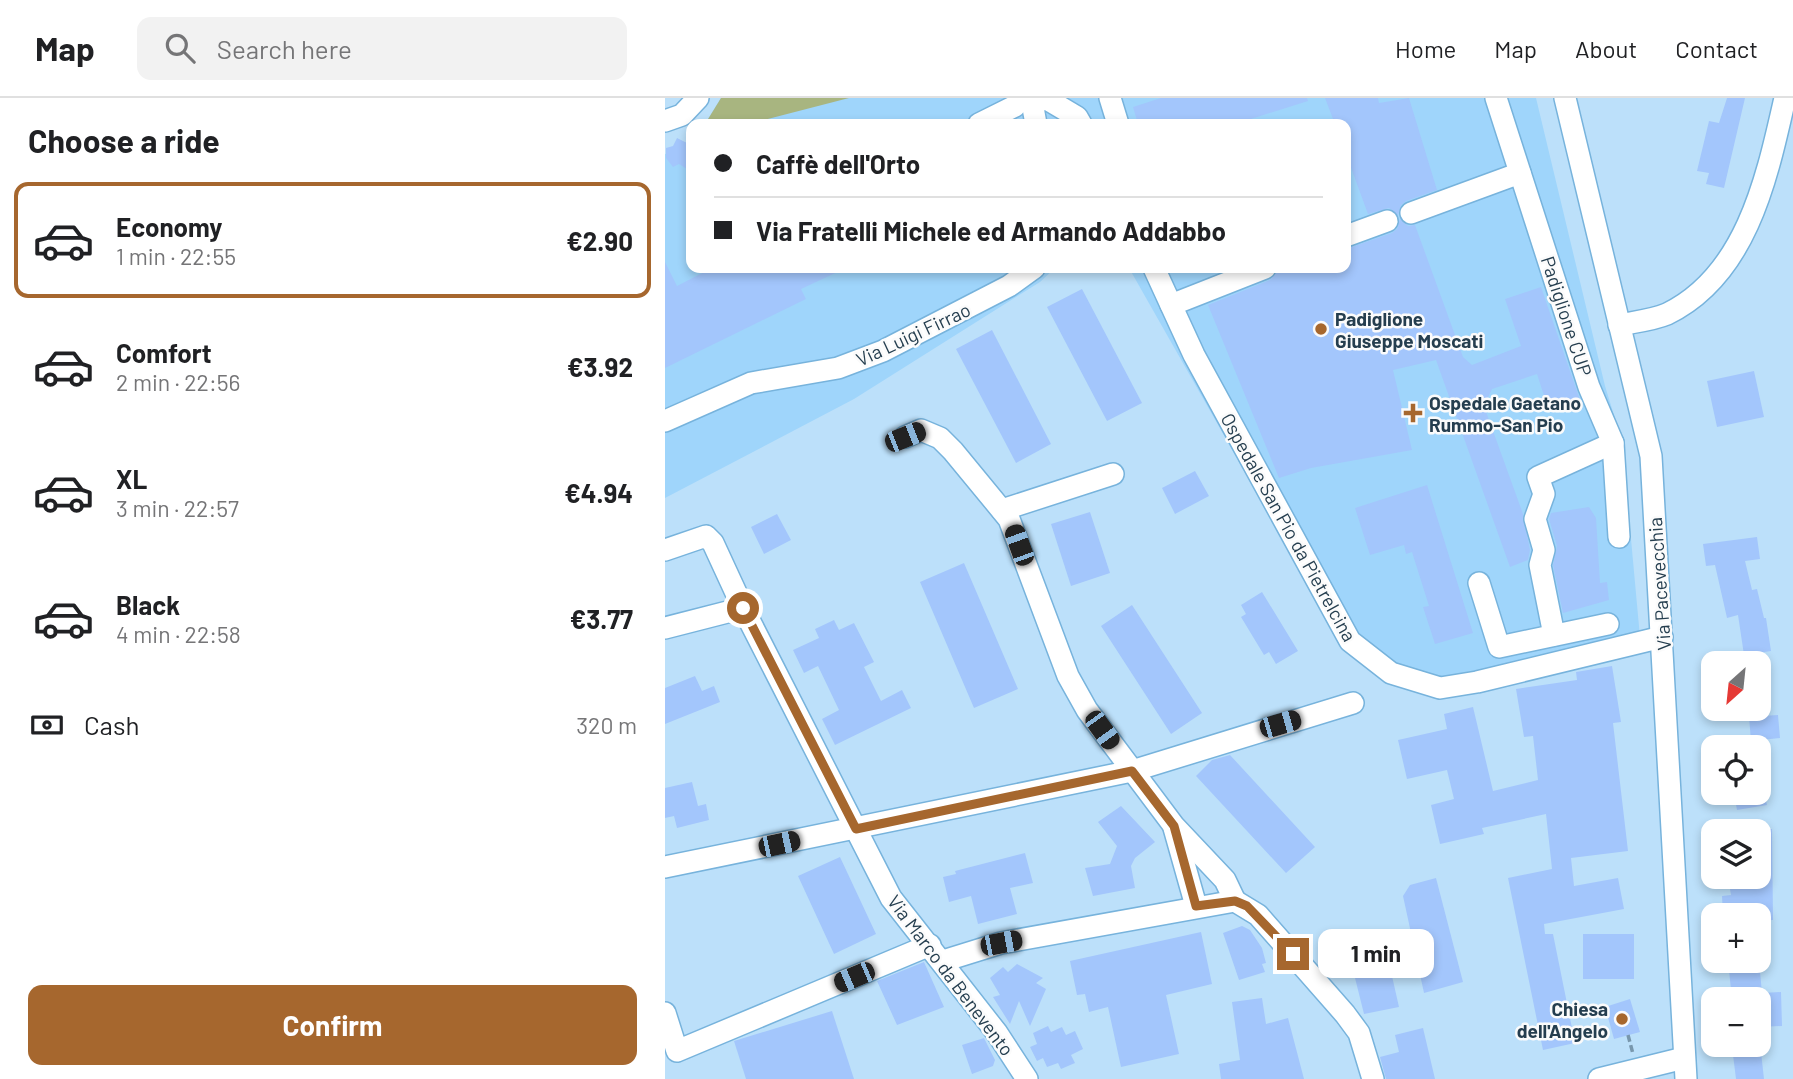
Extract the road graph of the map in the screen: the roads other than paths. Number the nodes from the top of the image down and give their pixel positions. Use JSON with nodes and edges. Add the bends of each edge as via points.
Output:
{"nodes":[{"id":1,"x":698,"y":98,"type":"edge"},
{"id":2,"x":1110,"y":98,"type":"edge"},
{"id":3,"x":1496,"y":98,"type":"edge"},
{"id":4,"x":1565,"y":98,"type":"edge"},
{"id":5,"x":1785,"y":98,"type":"edge"},
{"id":6,"x":1030,"y":99,"type":"edge"},
{"id":7,"x":989,"y":119,"type":"edge"},
{"id":8,"x":1035,"y":119,"type":"edge"},
{"id":9,"x":1078,"y":119,"type":"edge"},
{"id":10,"x":1116,"y":119,"type":"edge"},
{"id":11,"x":665,"y":121,"type":"edge"},
{"id":12,"x":1520,"y":173,"type":"junction"},
{"id":13,"x":1411,"y":213,"type":"dead end"},
{"id":14,"x":1387,"y":220,"type":"dead end"},
{"id":15,"x":1351,"y":234,"type":"edge"},
{"id":16,"x":1026,"y":273,"type":"edge"},
{"id":17,"x":1156,"y":273,"type":"edge"},
{"id":18,"x":1252,"y":273,"type":"edge"},
{"id":19,"x":1171,"y":305,"type":"junction"},
{"id":20,"x":1619,"y":325,"type":"junction"},
{"id":21,"x":665,"y":421,"type":"edge"},
{"id":22,"x":905,"y":437,"type":"dead end"},
{"id":23,"x":1613,"y":443,"type":"junction"},
{"id":24,"x":1113,"y":474,"type":"dead end"},
{"id":25,"x":1002,"y":510,"type":"junction"},
{"id":26,"x":1619,"y":537,"type":"dead end"},
{"id":27,"x":665,"y":550,"type":"edge"},
{"id":28,"x":1479,"y":583,"type":"dead end"},
{"id":29,"x":743,"y":608,"type":"junction"},
{"id":30,"x":1608,"y":624,"type":"dead end"},
{"id":31,"x":665,"y":628,"type":"edge"},
{"id":32,"x":1554,"y":635,"type":"junction"},
{"id":33,"x":1662,"y":637,"type":"junction"},
{"id":34,"x":1353,"y":703,"type":"dead end"},
{"id":35,"x":1132,"y":771,"type":"junction"},
{"id":36,"x":1174,"y":826,"type":"junction"},
{"id":37,"x":856,"y":829,"type":"junction"},
{"id":38,"x":665,"y":867,"type":"edge"},
{"id":39,"x":1235,"y":901,"type":"junction"},
{"id":40,"x":1196,"y":906,"type":"junction"},
{"id":41,"x":936,"y":953,"type":"junction"},
{"id":42,"x":665,"y":1013,"type":"edge"},
{"id":43,"x":1685,"y":1068,"type":"edge"},
{"id":44,"x":1027,"y":1079,"type":"edge"},
{"id":45,"x":1373,"y":1079,"type":"edge"},
{"id":46,"x":1598,"y":1079,"type":"edge"}],
"edges":[{"from":1,"to":11,"type":"street","via":[[682,115]]},
{"from":2,"to":10,"type":"street"},
{"from":3,"to":12,"type":"street","name":"Padiglione CUP"},
{"from":4,"to":20,"type":"street","name":"Via Pacevecchia"},
{"from":5,"to":20,"type":"street","via":[[1758,201],[1728,259],[1709,283],[1683,304],[1664,315]]},
{"from":6,"to":7,"type":"street"},
{"from":6,"to":8,"type":"street"},
{"from":6,"to":9,"type":"street"},
{"from":12,"to":13,"type":"street"},
{"from":12,"to":23,"type":"street","name":"Padiglione CUP","via":[[1589,387]]},
{"from":14,"to":15,"type":"street"},
{"from":16,"to":21,"type":"street","name":"Via Luigi Firrao","via":[[883,351],[838,368],[751,383]]},
{"from":17,"to":19,"type":"street","name":"Ospedale San Pio da Pietrelcina"},
{"from":18,"to":19,"type":"street"},
{"from":19,"to":33,"type":"street","name":"Ospedale San Pio da Pietrelcina","via":[[1350,641],[1391,673],[1440,688],[1456,687]]},
{"from":20,"to":33,"type":"street","name":"Via Pacevecchia","via":[[1651,456]]},
{"from":22,"to":25,"type":"street","via":[[921,430],[940,438]]},
{"from":23,"to":26,"type":"street","name":"Padiglione CUP"},
{"from":23,"to":32,"type":"street","via":[[1538,477],[1544,494],[1535,519],[1544,550],[1540,565]]},
{"from":24,"to":25,"type":"street"},
{"from":25,"to":35,"type":"street","via":[[1067,676]]},
{"from":27,"to":29,"type":"street","name":"Via Marco da Benevento","via":[[706,536]]},
{"from":28,"to":32,"type":"street","via":[[1499,647]]},
{"from":29,"to":31,"type":"street"},
{"from":29,"to":37,"type":"street","name":"Via Marco da Benevento"},
{"from":30,"to":32,"type":"street"},
{"from":33,"to":43,"type":"street","name":"Via Pacevecchia"},
{"from":34,"to":35,"type":"street"},
{"from":35,"to":36,"type":"street"},
{"from":35,"to":37,"type":"street"},
{"from":36,"to":39,"type":"street","via":[[1225,880]]},
{"from":36,"to":40,"type":"street"},
{"from":37,"to":38,"type":"street"},
{"from":37,"to":41,"type":"street","name":"Via Marco da Benevento","via":[[891,898]]},
{"from":39,"to":40,"type":"street"},
{"from":39,"to":45,"type":"street","via":[[1258,915],[1345,1014],[1359,1033]]},
{"from":40,"to":41,"type":"street"},
{"from":41,"to":42,"type":"street","via":[[677,1051]]},
{"from":41,"to":44,"type":"street","name":"Via Marco da Benevento"},
{"from":43,"to":46,"type":"street"}]}
